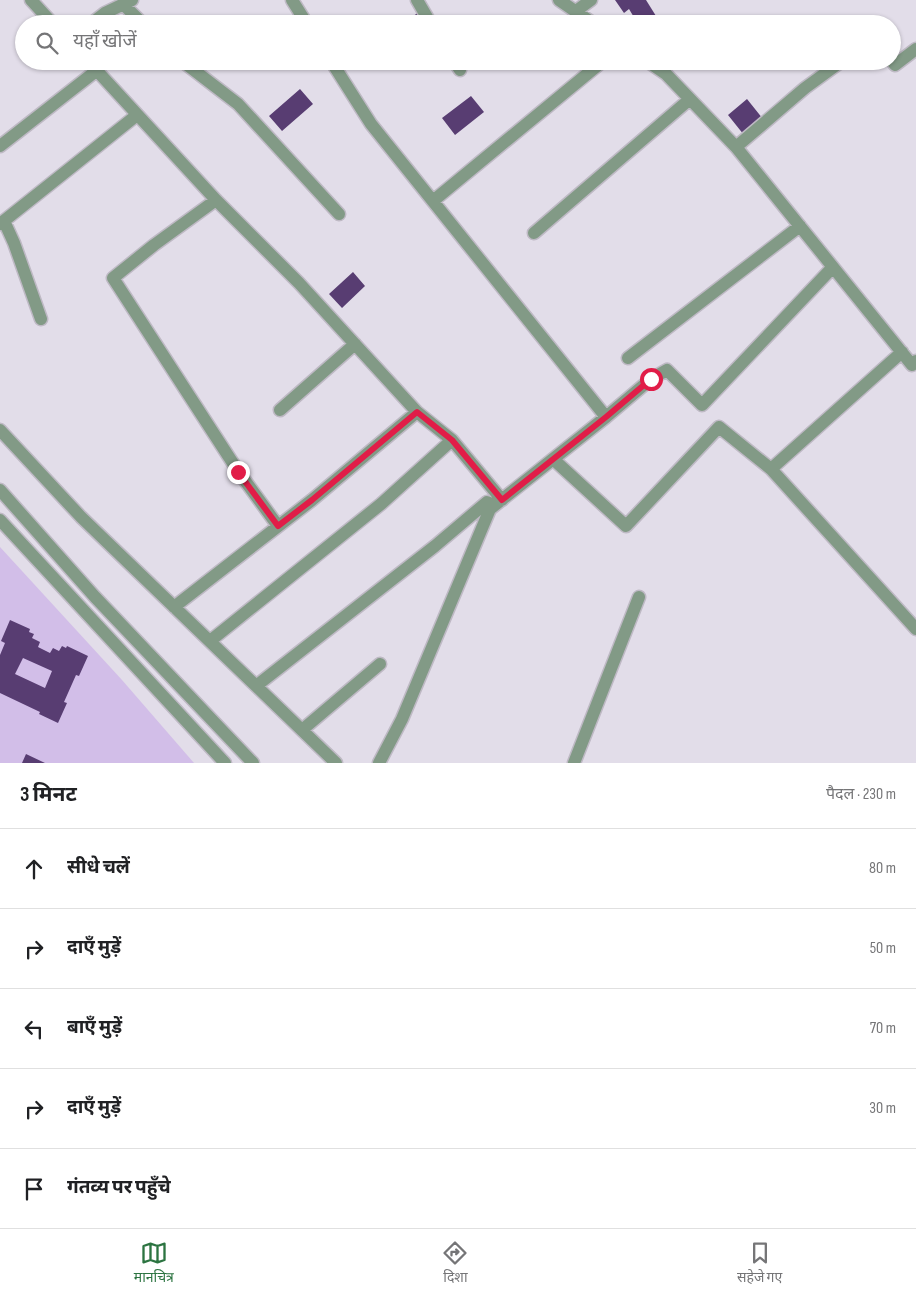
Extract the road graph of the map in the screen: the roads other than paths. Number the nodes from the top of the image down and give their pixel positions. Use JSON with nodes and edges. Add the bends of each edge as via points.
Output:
{"nodes":[{"id":1,"x":31,"y":0,"type":"edge"},
{"id":2,"x":292,"y":0,"type":"edge"},
{"id":3,"x":417,"y":0,"type":"edge"},
{"id":4,"x":559,"y":0,"type":"edge"},
{"id":5,"x":591,"y":0,"type":"edge"},
{"id":6,"x":127,"y":2,"type":"edge"},
{"id":7,"x":576,"y":11,"type":"junction"},
{"id":8,"x":45,"y":15,"type":"edge"},
{"id":9,"x":102,"y":15,"type":"edge"},
{"id":10,"x":136,"y":15,"type":"edge"},
{"id":11,"x":301,"y":15,"type":"edge"},
{"id":12,"x":426,"y":15,"type":"edge"},
{"id":13,"x":582,"y":15,"type":"edge"},
{"id":14,"x":916,"y":49,"type":"edge"},
{"id":15,"x":901,"y":60,"type":"edge"},
{"id":16,"x":87,"y":70,"type":"edge"},
{"id":17,"x":96,"y":70,"type":"edge"},
{"id":18,"x":194,"y":70,"type":"edge"},
{"id":19,"x":337,"y":70,"type":"edge"},
{"id":20,"x":592,"y":70,"type":"edge"},
{"id":21,"x":660,"y":70,"type":"edge"},
{"id":22,"x":830,"y":70,"type":"edge"},
{"id":23,"x":690,"y":99,"type":"junction"},
{"id":24,"x":137,"y":115,"type":"junction"},
{"id":25,"x":0,"y":146,"type":"edge"},
{"id":26,"x":736,"y":147,"type":"junction"},
{"id":27,"x":216,"y":200,"type":"junction"},
{"id":28,"x":433,"y":201,"type":"junction"},
{"id":29,"x":339,"y":214,"type":"dead end"},
{"id":30,"x":2,"y":223,"type":"edge"},
{"id":31,"x":800,"y":226,"type":"junction"},
{"id":32,"x":534,"y":234,"type":"dead end"},
{"id":33,"x":833,"y":267,"type":"junction"},
{"id":34,"x":41,"y":319,"type":"dead end"},
{"id":35,"x":355,"y":344,"type":"junction"},
{"id":36,"x":902,"y":352,"type":"junction"},
{"id":37,"x":628,"y":358,"type":"dead end"},
{"id":38,"x":916,"y":361,"type":"edge"},
{"id":39,"x":280,"y":410,"type":"dead end"},
{"id":40,"x":417,"y":412,"type":"junction"},
{"id":41,"x":606,"y":417,"type":"junction"},
{"id":42,"x":0,"y":430,"type":"edge"},
{"id":43,"x":452,"y":440,"type":"junction"},
{"id":44,"x":553,"y":459,"type":"junction"},
{"id":45,"x":771,"y":469,"type":"junction"},
{"id":46,"x":0,"y":490,"type":"edge"},
{"id":47,"x":499,"y":502,"type":"junction"},
{"id":48,"x":0,"y":520,"type":"edge"},
{"id":49,"x":278,"y":526,"type":"junction"},
{"id":50,"x":639,"y":598,"type":"dead end"},
{"id":51,"x":174,"y":607,"type":"junction"},
{"id":52,"x":916,"y":629,"type":"edge"},
{"id":53,"x":210,"y":641,"type":"junction"},
{"id":54,"x":380,"y":664,"type":"dead end"},
{"id":55,"x":256,"y":686,"type":"junction"},
{"id":56,"x":302,"y":730,"type":"junction"},
{"id":57,"x":225,"y":763,"type":"edge"},
{"id":58,"x":253,"y":763,"type":"edge"},
{"id":59,"x":336,"y":763,"type":"edge"},
{"id":60,"x":379,"y":763,"type":"edge"},
{"id":61,"x":574,"y":763,"type":"edge"}],
"edges":[{"from":1,"to":8,"type":"street"},
{"from":2,"to":11,"type":"street"},
{"from":3,"to":12,"type":"street"},
{"from":4,"to":7,"type":"street"},
{"from":5,"to":7,"type":"street"},
{"from":6,"to":9,"type":"street"},
{"from":6,"to":10,"type":"street"},
{"from":7,"to":13,"type":"street"},
{"from":14,"to":15,"type":"street"},
{"from":16,"to":25,"type":"street"},
{"from":17,"to":24,"type":"street"},
{"from":18,"to":29,"type":"street","via":[[238,104]]},
{"from":19,"to":28,"type":"street","via":[[371,124]]},
{"from":20,"to":28,"type":"street"},
{"from":21,"to":23,"type":"street"},
{"from":22,"to":26,"type":"street"},
{"from":23,"to":26,"type":"street"},
{"from":23,"to":32,"type":"street"},
{"from":24,"to":27,"type":"street"},
{"from":24,"to":30,"type":"street"},
{"from":26,"to":31,"type":"street"},
{"from":27,"to":35,"type":"street","via":[[300,283]]},
{"from":27,"to":49,"type":"street","via":[[113,278],[238,472]]},
{"from":28,"to":41,"type":"street"},
{"from":30,"to":34,"type":"street","via":[[14,243]]},
{"from":31,"to":33,"type":"street"},
{"from":31,"to":37,"type":"street"},
{"from":33,"to":36,"type":"street"},
{"from":33,"to":41,"type":"street","via":[[702,405],[667,370],[651,379]]},
{"from":35,"to":39,"type":"street"},
{"from":35,"to":40,"type":"street"},
{"from":36,"to":38,"type":"street","via":[[912,365]]},
{"from":36,"to":45,"type":"street"},
{"from":40,"to":43,"type":"street"},
{"from":40,"to":49,"type":"street"},
{"from":41,"to":44,"type":"street"},
{"from":42,"to":51,"type":"street","via":[[81,517]]},
{"from":43,"to":47,"type":"street"},
{"from":43,"to":53,"type":"street","via":[[381,504]]},
{"from":44,"to":45,"type":"street","via":[[626,526],[720,427]]},
{"from":44,"to":47,"type":"street"},
{"from":45,"to":52,"type":"street"},
{"from":46,"to":58,"type":"street","via":[[95,597]]},
{"from":47,"to":55,"type":"street","via":[[487,502]]},
{"from":47,"to":60,"type":"street","via":[[490,509],[402,720]]},
{"from":48,"to":57,"type":"street"},
{"from":49,"to":51,"type":"street"},
{"from":50,"to":61,"type":"street"},
{"from":51,"to":53,"type":"street"},
{"from":53,"to":55,"type":"street"},
{"from":54,"to":56,"type":"street"},
{"from":55,"to":56,"type":"street"},
{"from":56,"to":59,"type":"street"}]}
